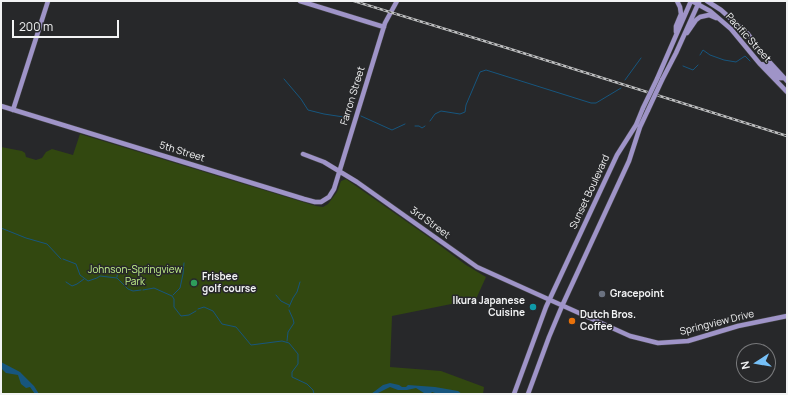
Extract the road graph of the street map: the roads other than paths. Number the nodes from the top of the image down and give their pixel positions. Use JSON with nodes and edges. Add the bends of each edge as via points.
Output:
{"nodes":[{"id":1,"x":48,"y":1,"type":"edge"},
{"id":2,"x":300,"y":1,"type":"edge"},
{"id":3,"x":398,"y":1,"type":"edge"},
{"id":4,"x":677,"y":1,"type":"edge"},
{"id":5,"x":692,"y":1,"type":"edge"},
{"id":6,"x":707,"y":1,"type":"edge"},
{"id":7,"x":699,"y":2,"type":"edge"},
{"id":8,"x":723,"y":21,"type":"junction"},
{"id":9,"x":384,"y":27,"type":"junction"},
{"id":10,"x":676,"y":33,"type":"junction"},
{"id":11,"x":683,"y":37,"type":"junction"},
{"id":12,"x":760,"y":64,"type":"junction"},
{"id":13,"x":659,"y":79,"type":"junction"},
{"id":14,"x":785,"y":80,"type":"edge"},
{"id":15,"x":787,"y":92,"type":"edge"},
{"id":16,"x":1,"y":106,"type":"edge"},
{"id":17,"x":646,"y":109,"type":"junction"},
{"id":18,"x":13,"y":110,"type":"junction"},
{"id":19,"x":303,"y":154,"type":"dead end"},
{"id":20,"x":340,"y":172,"type":"junction"},
{"id":21,"x":550,"y":300,"type":"junction"},
{"id":22,"x":562,"y":306,"type":"junction"},
{"id":23,"x":787,"y":316,"type":"edge"},
{"id":24,"x":514,"y":394,"type":"edge"},
{"id":25,"x":528,"y":394,"type":"edge"}],
"edges":[{"from":1,"to":18,"type":"street"},
{"from":2,"to":9,"type":"street"},
{"from":3,"to":9,"type":"street","name":"Farron Street"},
{"from":4,"to":10,"type":"street","via":[[681,9]]},
{"from":5,"to":7,"type":"street","name":"Pacific Street"},
{"from":5,"to":10,"type":"street","name":"Sunset Boulevard"},
{"from":6,"to":14,"type":"street","name":"Pacific Street","via":[[748,34]]},
{"from":7,"to":8,"type":"street","name":"Pacific Street"},
{"from":7,"to":11,"type":"street","name":"Sunset Boulevard"},
{"from":8,"to":11,"type":"street","via":[[709,15],[700,17]]},
{"from":8,"to":12,"type":"street","name":"Pacific Street"},
{"from":9,"to":20,"type":"street","name":"Farron Street"},
{"from":10,"to":13,"type":"street","name":"Sunset Boulevard"},
{"from":11,"to":13,"type":"street","name":"Sunset Boulevard"},
{"from":12,"to":14,"type":"street","via":[[767,65],[778,78]]},
{"from":12,"to":15,"type":"street","name":"Pacific Street"},
{"from":13,"to":17,"type":"street","name":"Sunset Boulevard","bridge":true},
{"from":16,"to":18,"type":"street","name":"5th Street"},
{"from":17,"to":21,"type":"street","name":"Sunset Boulevard","via":[[617,155]]},
{"from":17,"to":22,"type":"street","name":"Sunset Boulevard","via":[[629,161]]},
{"from":18,"to":20,"type":"street","name":"5th Street","via":[[316,202],[329,197]]},
{"from":19,"to":20,"type":"street","name":"3rd Street"},
{"from":20,"to":21,"type":"street","name":"3rd Street","via":[[473,264]]},
{"from":21,"to":22,"type":"street","name":"3rd Street"},
{"from":21,"to":24,"type":"street","name":"Sunset Boulevard"},
{"from":22,"to":23,"type":"street","name":"Springview Drive","via":[[630,336],[658,343],[688,341],[738,326]]},
{"from":22,"to":25,"type":"street","name":"Sunset Boulevard"}]}
